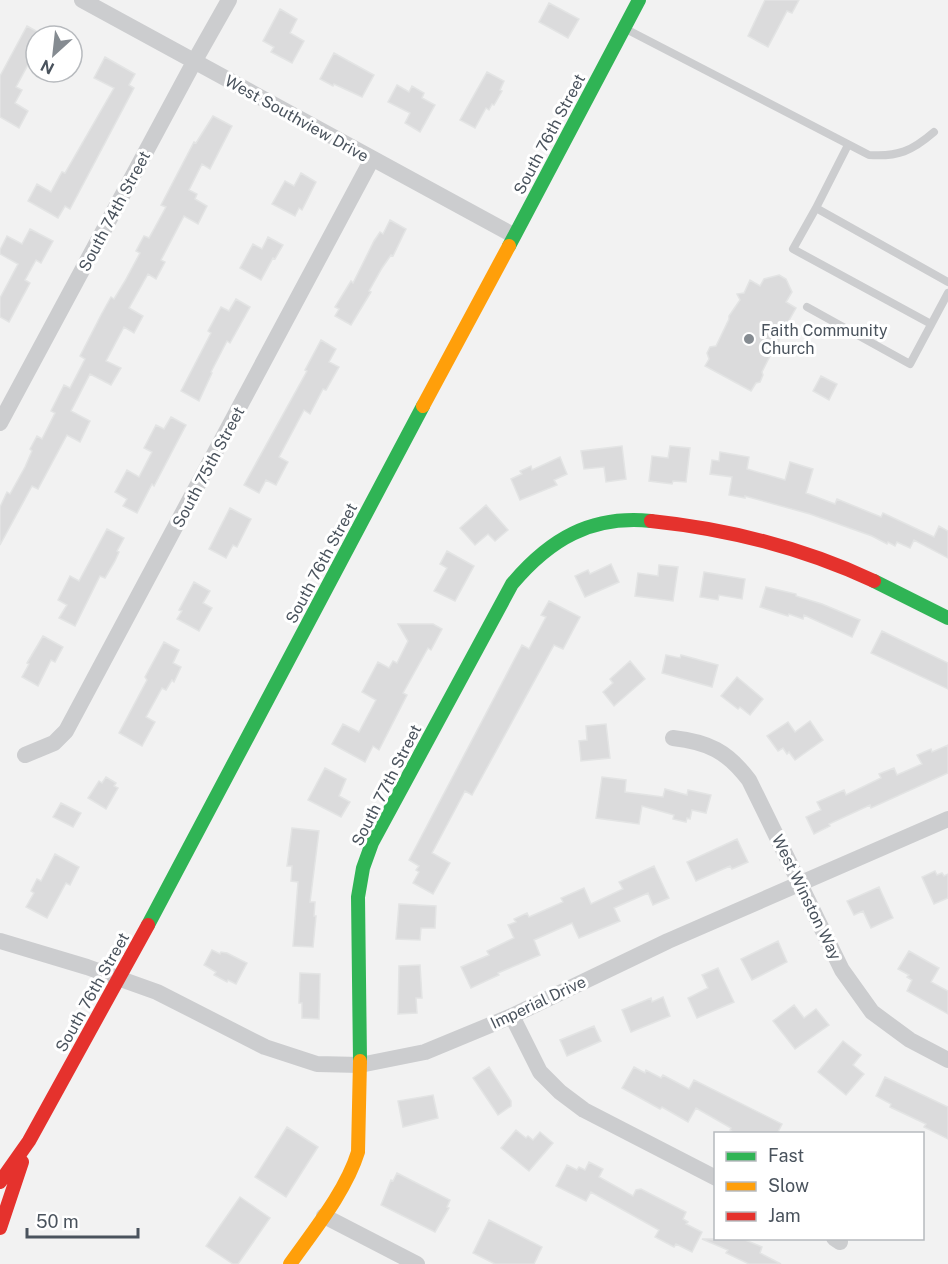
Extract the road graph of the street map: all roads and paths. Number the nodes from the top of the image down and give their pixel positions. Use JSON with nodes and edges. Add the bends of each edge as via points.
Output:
{"nodes":[{"id":1,"x":82,"y":0,"type":"edge"},
{"id":2,"x":229,"y":0,"type":"edge"},
{"id":3,"x":639,"y":0,"type":"edge"},
{"id":4,"x":624,"y":28,"type":"junction"},
{"id":5,"x":194,"y":62,"type":"junction"},
{"id":6,"x":934,"y":132,"type":"dead end"},
{"id":7,"x":848,"y":145,"type":"junction"},
{"id":8,"x":372,"y":159,"type":"junction"},
{"id":9,"x":816,"y":208,"type":"junction"},
{"id":10,"x":513,"y":235,"type":"junction"},
{"id":11,"x":948,"y":282,"type":"edge"},
{"id":12,"x":948,"y":293,"type":"edge"},
{"id":13,"x":807,"y":307,"type":"dead end"},
{"id":14,"x":931,"y":324,"type":"junction"},
{"id":15,"x":0,"y":423,"type":"edge"},
{"id":16,"x":948,"y":618,"type":"edge"},
{"id":17,"x":672,"y":738,"type":"dead end"},
{"id":18,"x":25,"y":755,"type":"dead end"},
{"id":19,"x":948,"y":819,"type":"edge"},
{"id":20,"x":799,"y":884,"type":"junction"},
{"id":21,"x":0,"y":940,"type":"edge"},
{"id":22,"x":120,"y":978,"type":"junction"},
{"id":23,"x":512,"y":1016,"type":"junction"},
{"id":24,"x":948,"y":1060,"type":"edge"},
{"id":25,"x":360,"y":1065,"type":"junction"},
{"id":26,"x":29,"y":1141,"type":"junction"},
{"id":27,"x":714,"y":1177,"type":"edge"},
{"id":28,"x":0,"y":1182,"type":"edge"},
{"id":29,"x":324,"y":1216,"type":"junction"},
{"id":30,"x":0,"y":1228,"type":"edge"},
{"id":31,"x":290,"y":1264,"type":"edge"},
{"id":32,"x":417,"y":1264,"type":"edge"}],
"edges":[{"from":1,"to":5,"type":"street","name":"West Southview Drive"},
{"from":2,"to":5,"type":"street","name":"South 74th Street"},
{"from":3,"to":4,"type":"main road","name":"South 76th Street"},
{"from":4,"to":7,"type":"lane"},
{"from":4,"to":10,"type":"main road","name":"South 76th Street"},
{"from":5,"to":8,"type":"street","name":"West Southview Drive"},
{"from":5,"to":15,"type":"street","name":"South 74th Street"},
{"from":6,"to":7,"type":"lane","via":[[918,146],[885,156],[869,155]]},
{"from":7,"to":9,"type":"lane"},
{"from":8,"to":10,"type":"street","name":"West Southview Drive"},
{"from":8,"to":18,"type":"street","name":"South 75th Street","via":[[66,731],[54,743]]},
{"from":9,"to":11,"type":"lane"},
{"from":9,"to":14,"type":"lane","via":[[793,249]]},
{"from":10,"to":22,"type":"main road","name":"South 76th Street"},
{"from":12,"to":14,"type":"lane"},
{"from":13,"to":14,"type":"lane","via":[[910,364]]},
{"from":16,"to":25,"type":"main road","name":"South 77th Street","via":[[814,556],[720,531],[666,523],[610,521],[577,531],[547,548],[512,584],[372,843],[358,897]]},
{"from":17,"to":20,"type":"street","name":"West Winston Way","via":[[695,740],[715,748],[739,767],[750,780]]},
{"from":19,"to":20,"type":"street","name":"Imperial Drive"},
{"from":20,"to":23,"type":"street","name":"Imperial Drive"},
{"from":20,"to":24,"type":"street","name":"West Winston Way","via":[[842,970],[872,1012],[910,1040]]},
{"from":21,"to":22,"type":"street","name":"Imperial Drive"},
{"from":22,"to":25,"type":"street","name":"Imperial Drive","via":[[157,992],[265,1047],[317,1064]]},
{"from":22,"to":26,"type":"main road","name":"South 76th Street"},
{"from":23,"to":25,"type":"street","name":"Imperial Drive","via":[[425,1052]]},
{"from":23,"to":27,"type":"street","via":[[540,1072],[560,1092],[584,1110]]},
{"from":25,"to":29,"type":"main road","name":"South 77th Street","via":[[358,1152],[354,1166]]},
{"from":26,"to":28,"type":"main road","name":"South 76th Street"},
{"from":26,"to":30,"type":"main road","name":"South 76th Street"},
{"from":29,"to":31,"type":"main road","name":"South 77th Street"},
{"from":29,"to":32,"type":"street"}]}
